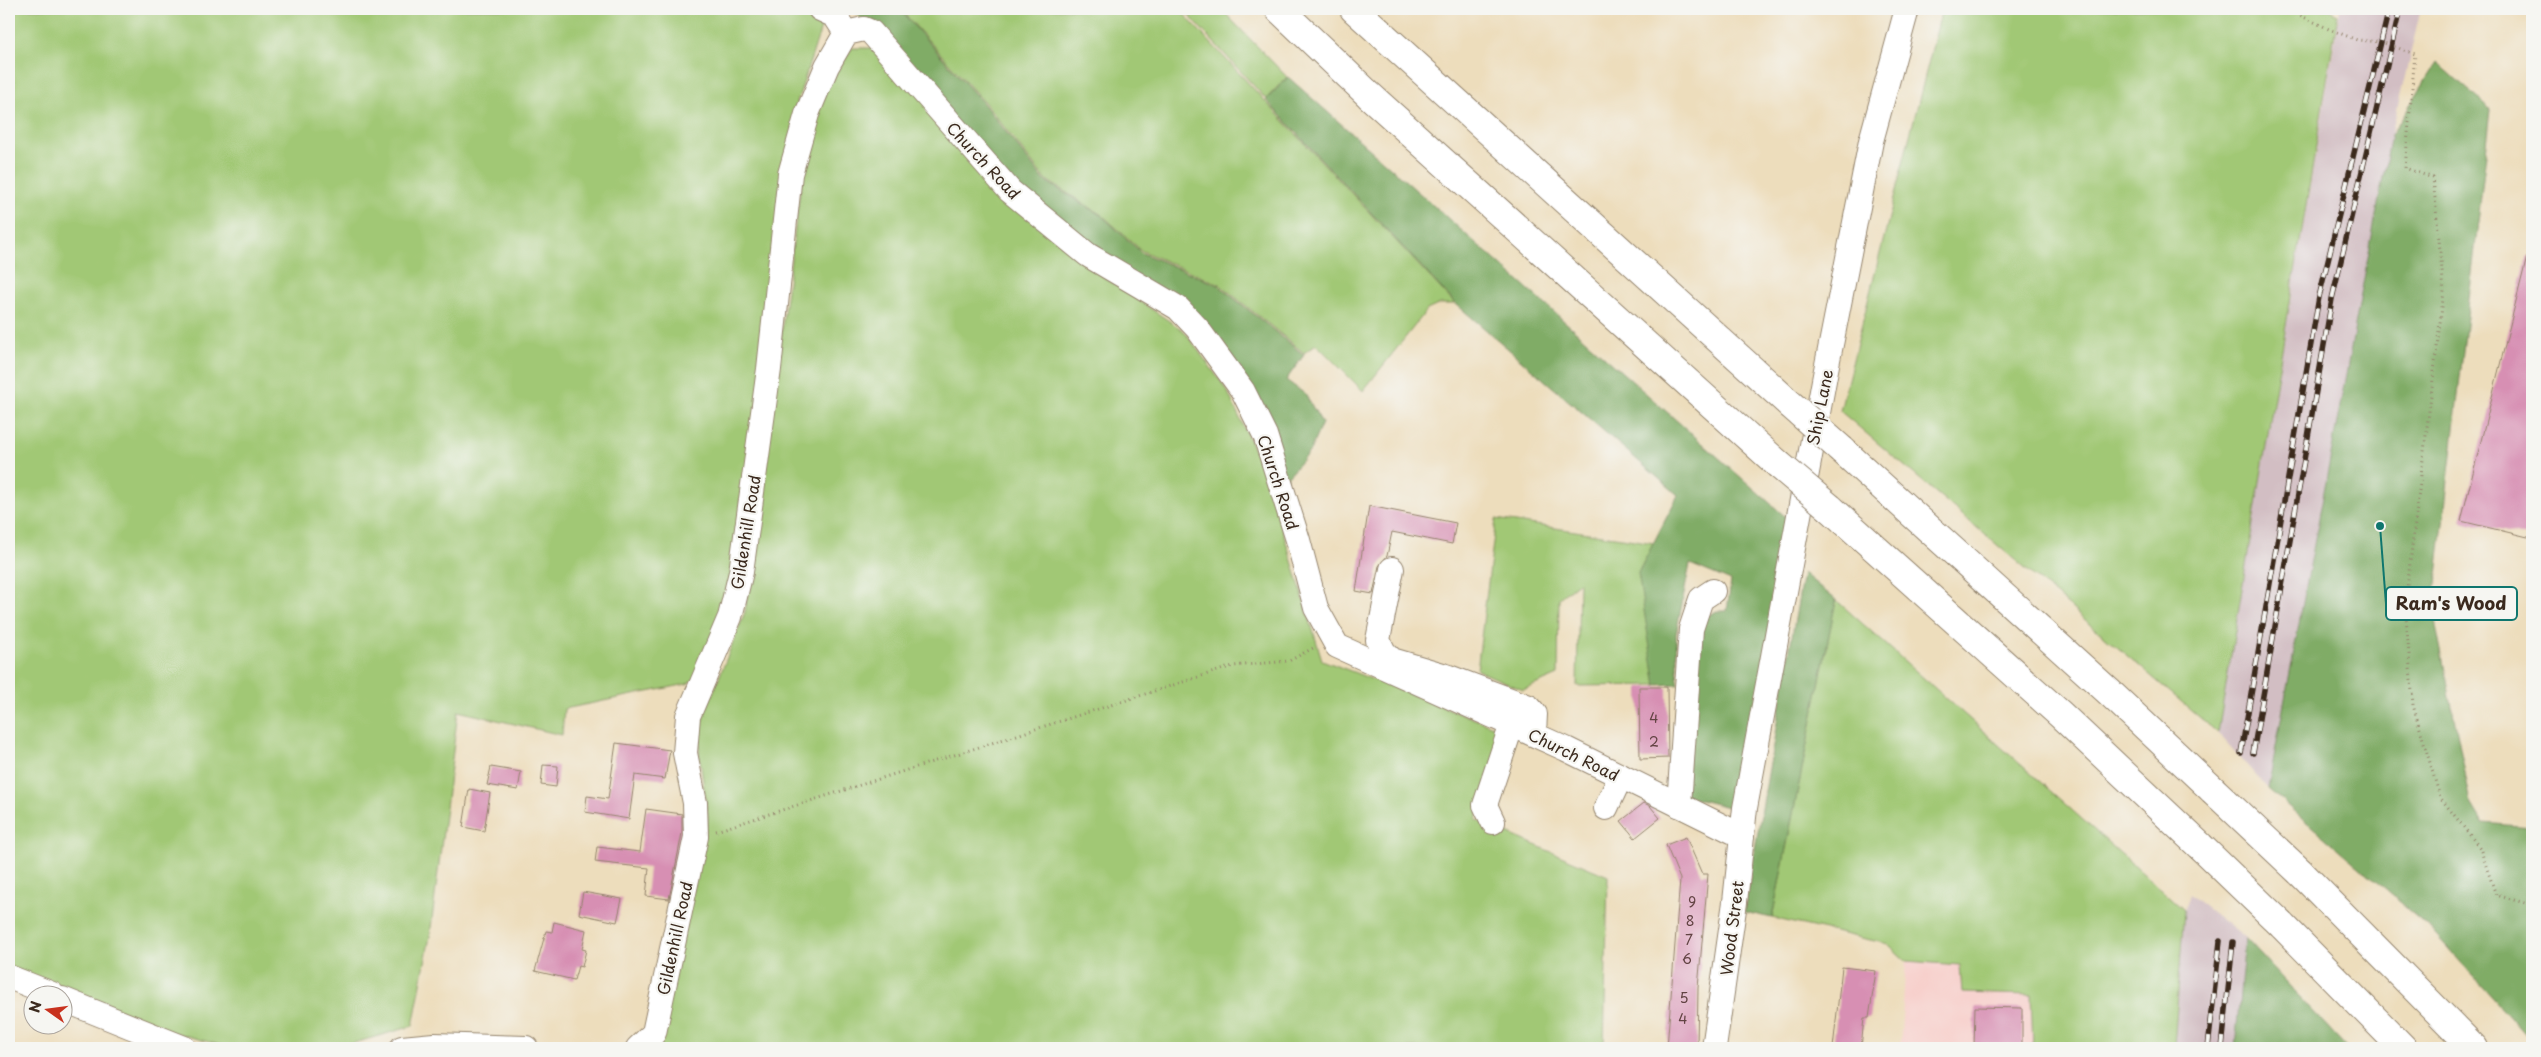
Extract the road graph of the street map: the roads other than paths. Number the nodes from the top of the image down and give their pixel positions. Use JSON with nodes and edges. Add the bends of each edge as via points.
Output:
{"nodes":[{"id":1,"x":820,"y":9,"type":"edge"},
{"id":2,"x":1280,"y":9,"type":"edge"},
{"id":3,"x":1354,"y":9,"type":"edge"},
{"id":4,"x":1907,"y":9,"type":"edge"},
{"id":5,"x":846,"y":33,"type":"junction"},
{"id":6,"x":1392,"y":569,"type":"dead end"},
{"id":7,"x":1713,"y":591,"type":"dead end"},
{"id":8,"x":1512,"y":724,"type":"junction"},
{"id":9,"x":1534,"y":734,"type":"junction"},
{"id":10,"x":1621,"y":776,"type":"junction"},
{"id":11,"x":1679,"y":805,"type":"junction"},
{"id":12,"x":1606,"y":808,"type":"dead end"},
{"id":13,"x":1745,"y":808,"type":"joint"},
{"id":14,"x":1494,"y":822,"type":"dead end"},
{"id":15,"x":1742,"y":836,"type":"junction"},
{"id":16,"x":9,"y":977,"type":"edge"},
{"id":17,"x":27,"y":984,"type":"edge"},
{"id":18,"x":72,"y":1003,"type":"edge"},
{"id":19,"x":184,"y":1048,"type":"edge"},
{"id":20,"x":402,"y":1048,"type":"edge"},
{"id":21,"x":526,"y":1048,"type":"edge"},
{"id":22,"x":638,"y":1048,"type":"edge"},
{"id":23,"x":1714,"y":1048,"type":"edge"},
{"id":24,"x":2403,"y":1048,"type":"edge"},
{"id":25,"x":2474,"y":1048,"type":"edge"}],
"edges":[{"from":1,"to":5,"type":"street","via":[[835,16]]},
{"from":2,"to":24,"type":"highway","bridge":true,"via":[[1369,95],[2061,715],[2282,925]]},
{"from":3,"to":25,"type":"highway","bridge":true,"via":[[2109,692],[2300,872]]},
{"from":4,"to":13,"type":"street","name":"Ship Lane","via":[[1869,151]]},
{"from":5,"to":8,"type":"street","name":"Church Road","via":[[864,29],[870,32],[1010,191],[1088,255],[1178,308],[1197,328],[1243,391],[1265,435],[1316,608],[1337,646]]},
{"from":5,"to":22,"type":"street","name":"Gildenhill Road","via":[[826,66],[807,114],[790,174],[770,359],[741,572],[730,617],[688,716],[685,752],[695,803],[696,837],[654,1033]]},
{"from":6,"to":9,"type":"street","via":[[1378,640],[1384,652],[1392,660],[1446,676],[1529,708],[1535,714]]},
{"from":7,"to":11,"type":"street","via":[[1701,600],[1691,629]]},
{"from":8,"to":9,"type":"street","name":"Church Road"},
{"from":8,"to":14,"type":"street","via":[[1485,805]]},
{"from":9,"to":10,"type":"street","name":"Church Road"},
{"from":10,"to":11,"type":"street","name":"Church Road"},
{"from":10,"to":12,"type":"street"},
{"from":11,"to":15,"type":"street","name":"Church Road"},
{"from":13,"to":15,"type":"street","name":"Wood Street"},
{"from":15,"to":23,"type":"street","name":"Wood Street"},
{"from":16,"to":17,"type":"street"},
{"from":18,"to":19,"type":"street"},
{"from":20,"to":21,"type":"street","via":[[434,1045]]}]}
